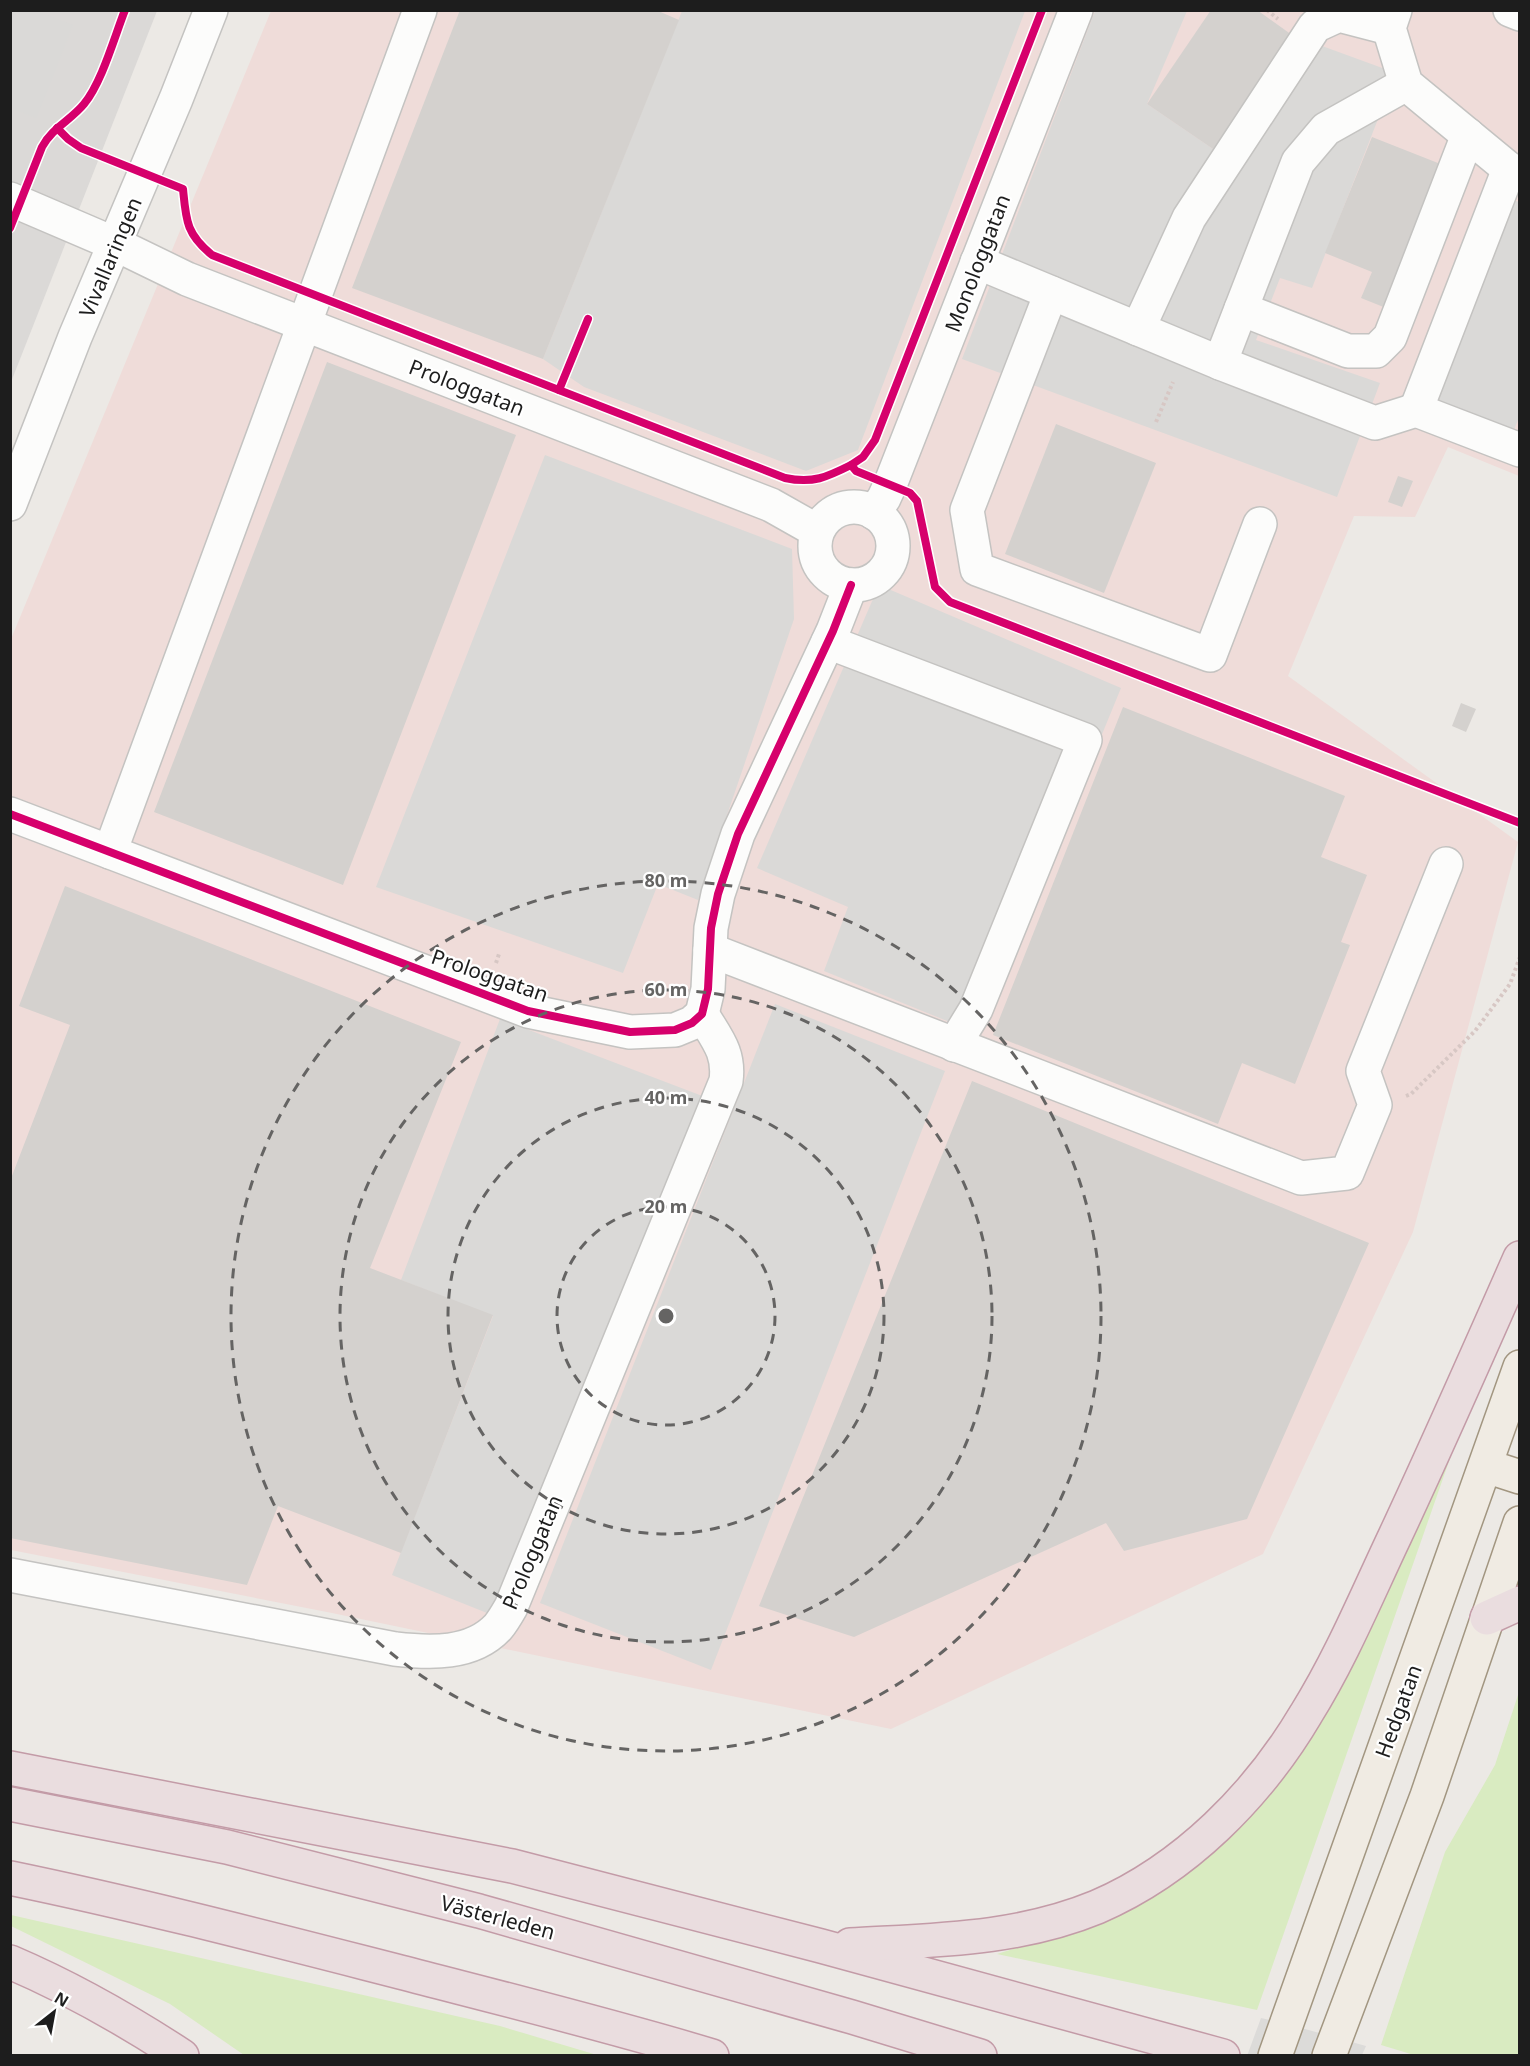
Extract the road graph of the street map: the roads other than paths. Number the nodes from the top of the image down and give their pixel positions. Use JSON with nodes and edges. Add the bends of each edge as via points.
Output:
{"nodes":[{"id":1,"x":211,"y":10,"type":"edge"},
{"id":2,"x":420,"y":10,"type":"edge"},
{"id":3,"x":1076,"y":10,"type":"edge"},
{"id":4,"x":1510,"y":10,"type":"edge"},
{"id":5,"x":1520,"y":14,"type":"edge"},
{"id":6,"x":1392,"y":19,"type":"edge"},
{"id":7,"x":1406,"y":84,"type":"junction"},
{"id":8,"x":1468,"y":135,"type":"junction"},
{"id":9,"x":1514,"y":171,"type":"edge"},
{"id":10,"x":10,"y":199,"type":"edge"},
{"id":11,"x":115,"y":244,"type":"junction"},
{"id":12,"x":977,"y":262,"type":"junction"},
{"id":13,"x":1052,"y":293,"type":"junction"},
{"id":14,"x":1241,"y":309,"type":"junction"},
{"id":15,"x":305,"y":325,"type":"junction"},
{"id":16,"x":1138,"y":329,"type":"junction"},
{"id":17,"x":1220,"y":363,"type":"junction"},
{"id":18,"x":1416,"y":410,"type":"junction"},
{"id":19,"x":1520,"y":450,"type":"edge"},
{"id":20,"x":10,"y":504,"type":"edge"},
{"id":21,"x":874,"y":513,"type":"junction"},
{"id":22,"x":1260,"y":524,"type":"dead end"},
{"id":23,"x":817,"y":531,"type":"junction"},
{"id":24,"x":851,"y":585,"type":"junction"},
{"id":25,"x":828,"y":642,"type":"junction"},
{"id":26,"x":10,"y":814,"type":"edge"},
{"id":27,"x":110,"y":852,"type":"junction"},
{"id":28,"x":1446,"y":864,"type":"dead end"},
{"id":29,"x":710,"y":950,"type":"junction"},
{"id":30,"x":702,"y":1014,"type":"junction"},
{"id":31,"x":954,"y":1045,"type":"junction"},
{"id":32,"x":1520,"y":1258,"type":"edge"},
{"id":33,"x":1520,"y":1367,"type":"edge"},
{"id":34,"x":1486,"y":1466,"type":"junction"},
{"id":35,"x":1520,"y":1477,"type":"edge"},
{"id":36,"x":1520,"y":1523,"type":"edge"},
{"id":37,"x":10,"y":1575,"type":"edge"},
{"id":38,"x":1520,"y":1603,"type":"edge"},
{"id":39,"x":1487,"y":1618,"type":"junction"},
{"id":40,"x":10,"y":1768,"type":"edge"},
{"id":41,"x":10,"y":1804,"type":"edge"},
{"id":42,"x":10,"y":1878,"type":"edge"},
{"id":43,"x":821,"y":1946,"type":"junction"},
{"id":44,"x":10,"y":1962,"type":"edge"},
{"id":45,"x":1333,"y":2047,"type":"edge"},
{"id":46,"x":182,"y":2055,"type":"edge"},
{"id":47,"x":712,"y":2055,"type":"edge"},
{"id":48,"x":980,"y":2055,"type":"edge"},
{"id":49,"x":1223,"y":2055,"type":"edge"},
{"id":50,"x":1275,"y":2055,"type":"edge"}],
"edges":[{"from":1,"to":11,"type":"street","name":"Vivallaringen"},
{"from":2,"to":15,"type":"street"},
{"from":3,"to":12,"type":"street","name":"Monologgatan"},
{"from":4,"to":5,"type":"street"},
{"from":6,"to":7,"type":"street"},
{"from":6,"to":16,"type":"street","via":[[1339,15],[1315,26],[1189,218]]},
{"from":7,"to":8,"type":"street"},
{"from":7,"to":14,"type":"street","via":[[1326,129],[1298,162]]},
{"from":8,"to":9,"type":"street"},
{"from":8,"to":14,"type":"street","via":[[1390,338],[1376,351],[1348,351]]},
{"from":9,"to":18,"type":"street"},
{"from":10,"to":11,"type":"street","name":"Prologgatan"},
{"from":11,"to":15,"type":"street","name":"Prologgatan","via":[[188,279]]},
{"from":11,"to":20,"type":"street","name":"Vivallaringen"},
{"from":12,"to":13,"type":"street"},
{"from":12,"to":21,"type":"street","name":"Monologgatan","via":[[890,485]]},
{"from":13,"to":16,"type":"street"},
{"from":13,"to":22,"type":"street","via":[[967,510],[977,569],[1210,655]]},
{"from":14,"to":17,"type":"street"},
{"from":15,"to":23,"type":"street","name":"Prologgatan","via":[[771,505]]},
{"from":15,"to":27,"type":"street"},
{"from":16,"to":17,"type":"street"},
{"from":17,"to":18,"type":"street","via":[[1375,423]]},
{"from":18,"to":19,"type":"street"},
{"from":21,"to":23,"type":"street","via":[[858,507],[839,509],[823,520]]},
{"from":21,"to":24,"type":"street","via":[[890,530],[892,556],[879,576]]},
{"from":23,"to":24,"type":"street","via":[[815,553],[819,565],[837,582]]},
{"from":24,"to":25,"type":"street"},
{"from":25,"to":29,"type":"street","via":[[738,834],[718,894]]},
{"from":25,"to":31,"type":"street","via":[[1085,740],[976,1009]]},
{"from":26,"to":27,"type":"street","name":"Prologgatan"},
{"from":27,"to":30,"type":"street","name":"Prologgatan","via":[[528,1011],[630,1032],[675,1030]]},
{"from":28,"to":31,"type":"street","via":[[1363,1071],[1375,1105],[1347,1173],[1301,1178]]},
{"from":29,"to":30,"type":"street"},
{"from":29,"to":31,"type":"street"},
{"from":30,"to":37,"type":"street","name":"Prologgatan","via":[[726,1053],[726,1080],[511,1607],[498,1627],[479,1641],[454,1649],[395,1649]]},
{"from":32,"to":43,"type":"highway","via":[[1420,1484],[1307,1713],[1278,1757],[1218,1825],[1174,1862],[1136,1886],[1056,1922],[969,1939]]},
{"from":33,"to":34,"type":"main road","name":"Hedgatan"},
{"from":34,"to":35,"type":"main road"},
{"from":34,"to":50,"type":"main road","name":"Hedgatan"},
{"from":36,"to":39,"type":"main road"},
{"from":38,"to":39,"type":"highway"},
{"from":39,"to":45,"type":"main road","via":[[1427,1796]]},
{"from":40,"to":43,"type":"highway","via":[[512,1866]]},
{"from":41,"to":48,"type":"highway","name":"Västerleden","via":[[227,1847],[467,1908]]},
{"from":42,"to":47,"type":"highway","via":[[325,1953]]},
{"from":43,"to":49,"type":"highway"},
{"from":44,"to":46,"type":"highway","via":[[82,1996]]}]}
